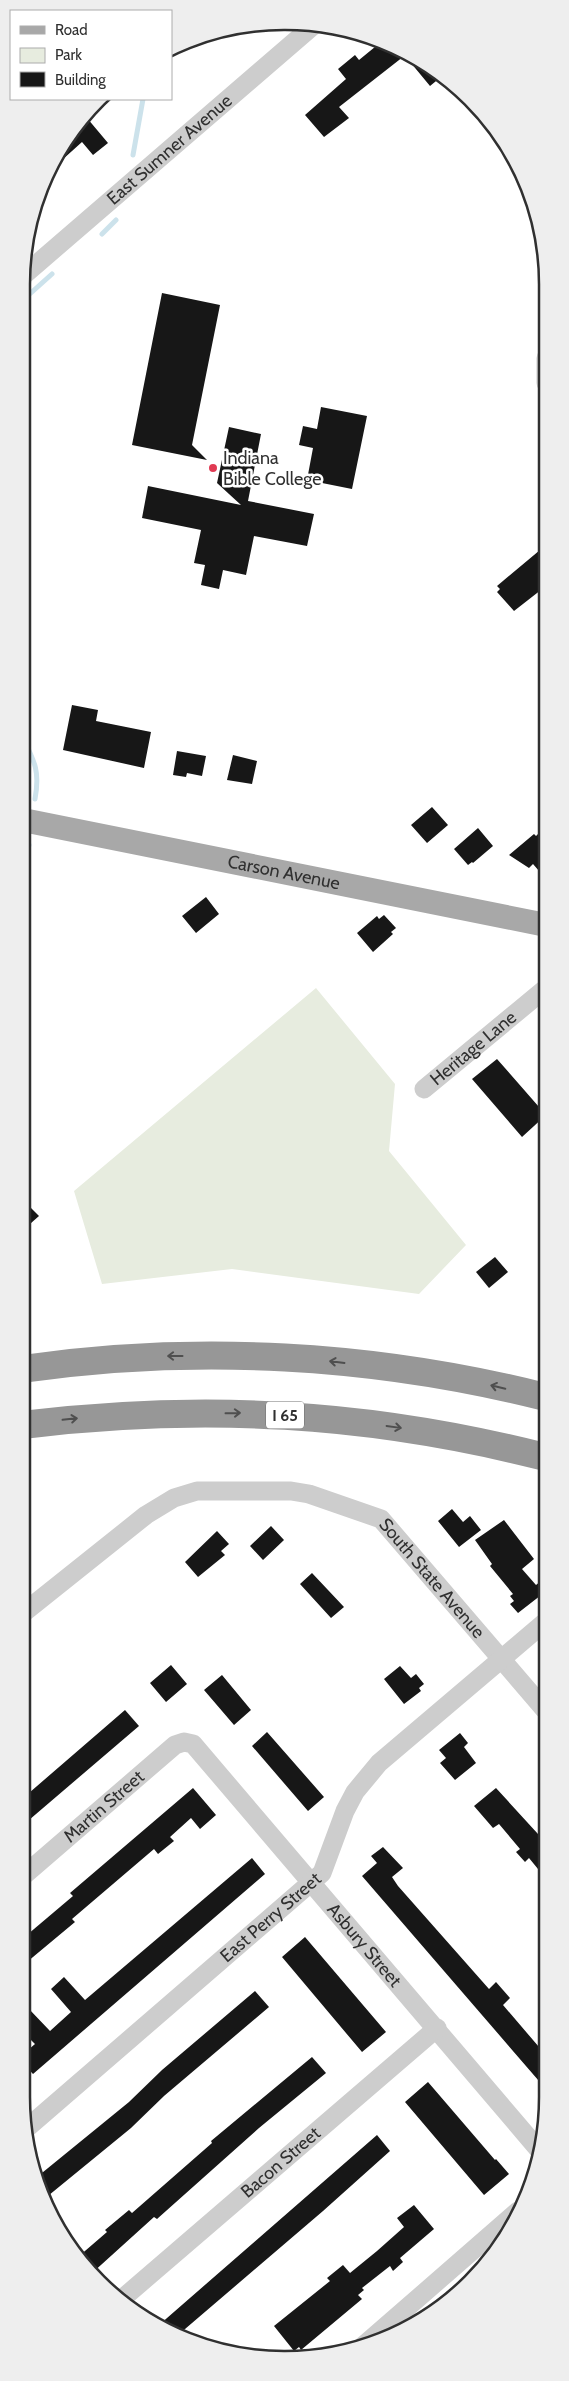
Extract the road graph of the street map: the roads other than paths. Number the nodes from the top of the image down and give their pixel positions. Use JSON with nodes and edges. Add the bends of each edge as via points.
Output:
{"nodes":[{"id":1,"x":307,"y":31,"type":"edge"},
{"id":2,"x":31,"y":269,"type":"edge"},
{"id":3,"x":30,"y":821,"type":"edge"},
{"id":4,"x":539,"y":924,"type":"edge"},
{"id":5,"x":539,"y":994,"type":"edge"},
{"id":6,"x":424,"y":1089,"type":"dead end"},
{"id":7,"x":30,"y":1368,"type":"edge"},
{"id":8,"x":539,"y":1396,"type":"edge"},
{"id":9,"x":30,"y":1424,"type":"edge"},
{"id":10,"x":539,"y":1455,"type":"edge"},
{"id":11,"x":30,"y":1608,"type":"edge"},
{"id":12,"x":539,"y":1628,"type":"edge"},
{"id":13,"x":502,"y":1659,"type":"junction"},
{"id":14,"x":539,"y":1702,"type":"edge"},
{"id":15,"x":188,"y":1742,"type":"joint"},
{"id":16,"x":30,"y":1870,"type":"edge"},
{"id":17,"x":312,"y":1881,"type":"junction"},
{"id":18,"x":437,"y":2028,"type":"junction"},
{"id":19,"x":32,"y":2125,"type":"edge"},
{"id":20,"x":534,"y":2144,"type":"edge"},
{"id":21,"x":502,"y":2228,"type":"edge"},
{"id":22,"x":465,"y":2269,"type":"edge"},
{"id":23,"x":126,"y":2295,"type":"edge"},
{"id":24,"x":381,"y":2332,"type":"edge"}],
"edges":[{"from":1,"to":2,"type":"street","name":"East Sumner Avenue"},
{"from":3,"to":4,"type":"main road","name":"Carson Avenue"},
{"from":5,"to":6,"type":"street","name":"Heritage Lane"},
{"from":8,"to":7,"type":"highway","one_way":true,"via":[[410,1370],[292,1358],[174,1356]]},
{"from":9,"to":10,"type":"highway","number":"I 65","one_way":true,"via":[[175,1412],[291,1415],[432,1432]]},
{"from":11,"to":13,"type":"street","name":"South State Avenue","via":[[146,1515],[174,1498],[197,1490],[291,1491],[309,1494],[380,1519]]},
{"from":12,"to":13,"type":"street","name":"East Perry Street"},
{"from":13,"to":14,"type":"street","name":"South State Avenue"},
{"from":13,"to":17,"type":"street","name":"East Perry Street","via":[[379,1763],[367,1777],[345,1811],[322,1873]]},
{"from":15,"to":16,"type":"street","name":"Martin Street","via":[[175,1745]]},
{"from":15,"to":17,"type":"street","name":"Asbury Street","via":[[198,1747]]},
{"from":17,"to":18,"type":"street","name":"Asbury Street"},
{"from":17,"to":19,"type":"street","name":"East Perry Street"},
{"from":18,"to":20,"type":"street","name":"Asbury Street"},
{"from":18,"to":23,"type":"street","name":"Bacon Street"},
{"from":21,"to":22,"type":"street"},
{"from":22,"to":24,"type":"street"}]}
